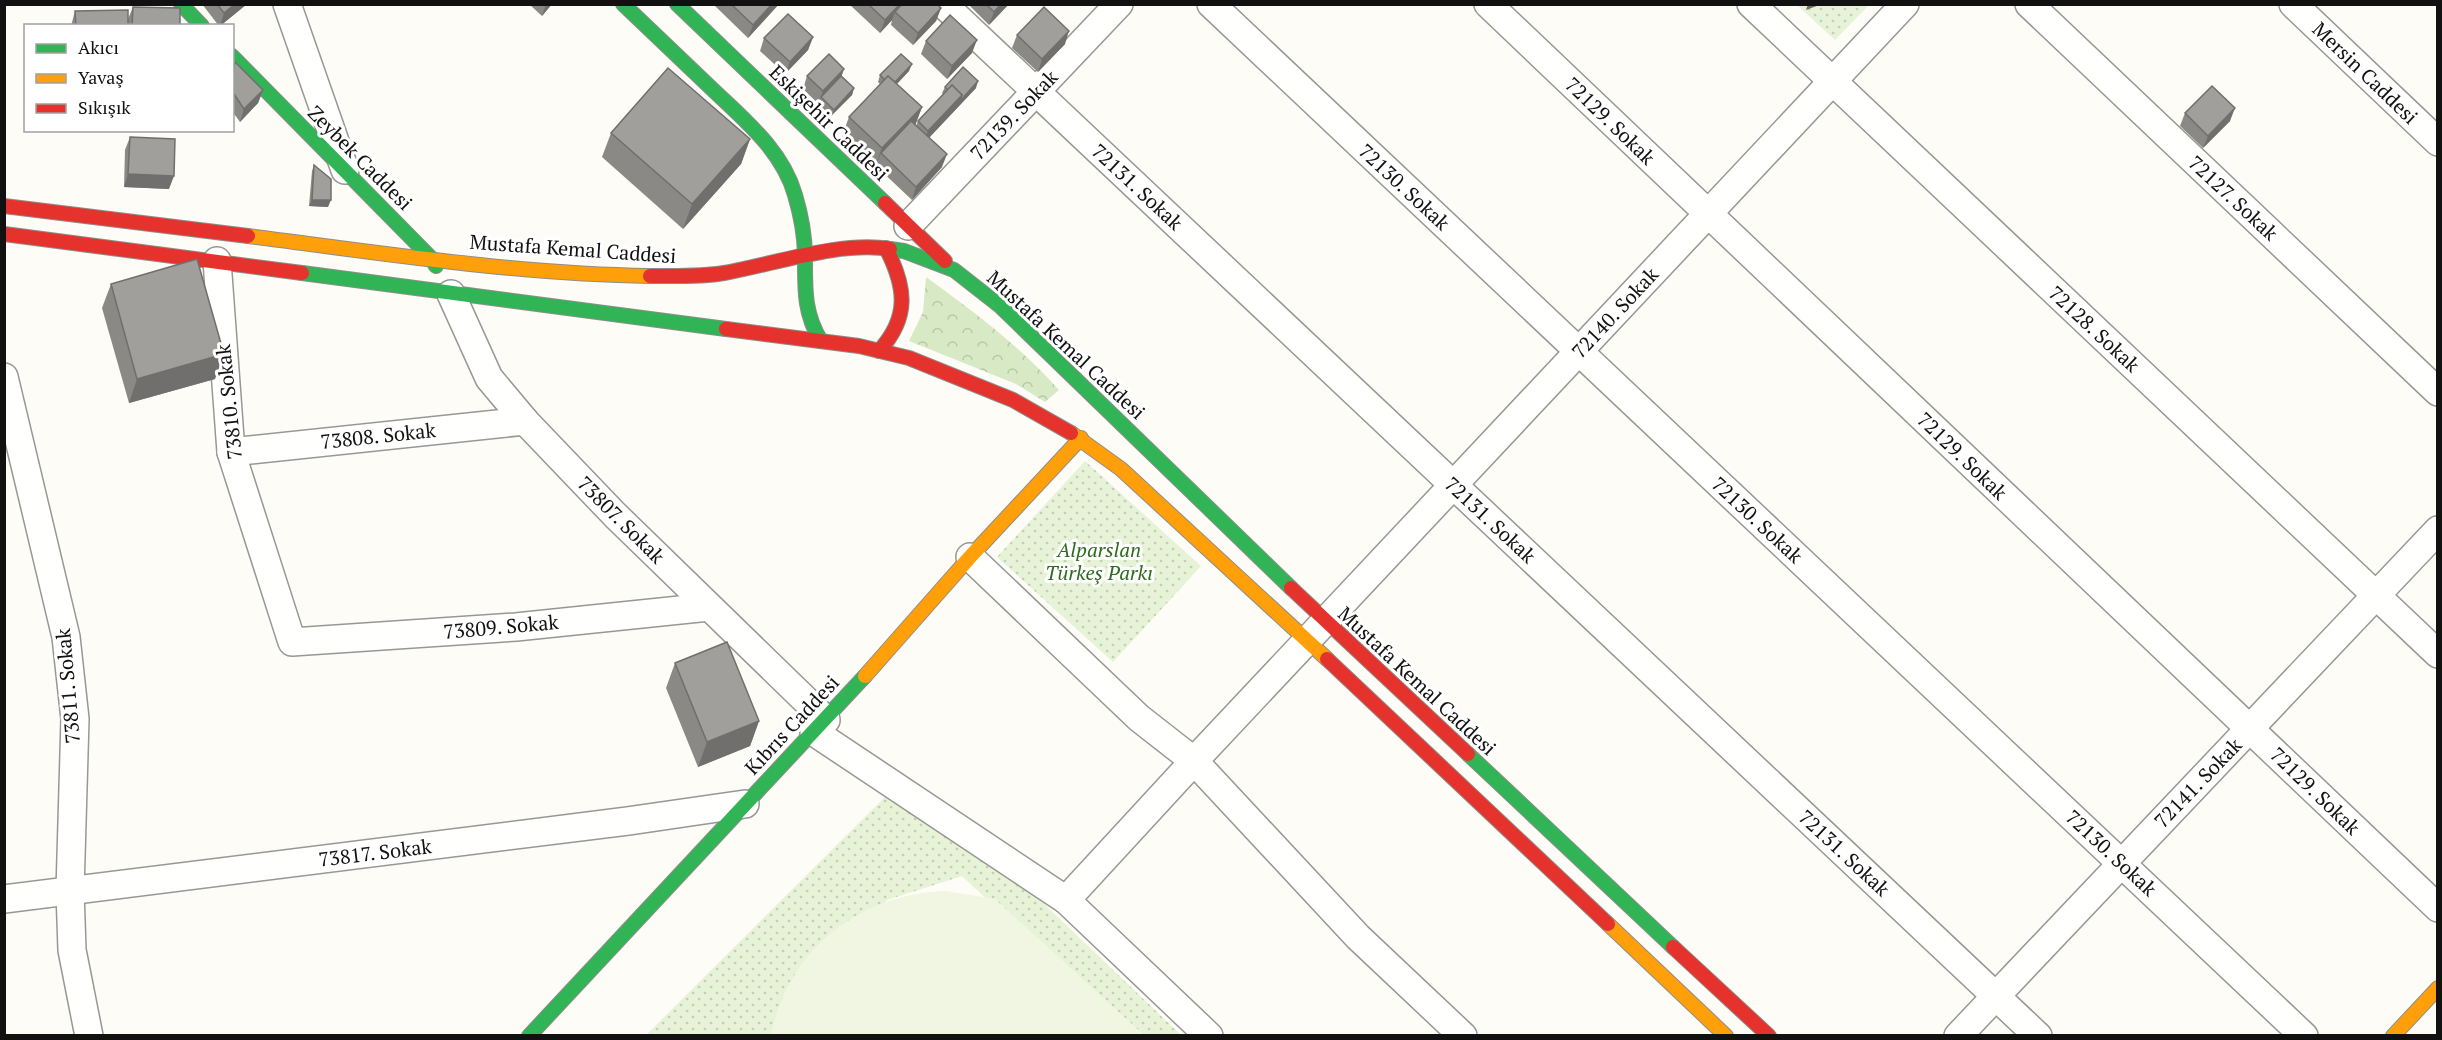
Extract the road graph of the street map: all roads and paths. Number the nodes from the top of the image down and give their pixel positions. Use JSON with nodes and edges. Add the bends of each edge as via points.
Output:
{"nodes":[{"id":1,"x":181,"y":4,"type":"edge"},
{"id":2,"x":287,"y":4,"type":"edge"},
{"id":3,"x":623,"y":4,"type":"edge"},
{"id":4,"x":677,"y":4,"type":"edge"},
{"id":5,"x":943,"y":4,"type":"edge"},
{"id":6,"x":1119,"y":4,"type":"edge"},
{"id":7,"x":1211,"y":4,"type":"edge"},
{"id":8,"x":1488,"y":4,"type":"edge"},
{"id":9,"x":1751,"y":4,"type":"edge"},
{"id":10,"x":1905,"y":4,"type":"edge"},
{"id":11,"x":2028,"y":4,"type":"edge"},
{"id":12,"x":2293,"y":4,"type":"edge"},
{"id":13,"x":200,"y":24,"type":"edge"},
{"id":14,"x":234,"y":59,"type":"edge"},
{"id":15,"x":1832,"y":82,"type":"junction"},
{"id":16,"x":1036,"y":92,"type":"junction"},
{"id":17,"x":2438,"y":142,"type":"edge"},
{"id":18,"x":346,"y":171,"type":"junction"},
{"id":19,"x":4,"y":206,"type":"edge"},
{"id":20,"x":1707,"y":214,"type":"junction"},
{"id":21,"x":908,"y":226,"type":"junction"},
{"id":22,"x":4,"y":234,"type":"edge"},
{"id":23,"x":886,"y":248,"type":"junction"},
{"id":24,"x":805,"y":257,"type":"junction"},
{"id":25,"x":432,"y":258,"type":"junction"},
{"id":26,"x":217,"y":261,"type":"junction"},
{"id":27,"x":954,"y":270,"type":"junction"},
{"id":28,"x":451,"y":294,"type":"junction"},
{"id":29,"x":820,"y":341,"type":"junction"},
{"id":30,"x":879,"y":351,"type":"junction"},
{"id":31,"x":1579,"y":351,"type":"junction"},
{"id":32,"x":4,"y":377,"type":"edge"},
{"id":33,"x":2438,"y":392,"type":"edge"},
{"id":34,"x":525,"y":421,"type":"junction"},
{"id":35,"x":1081,"y":438,"type":"junction"},
{"id":36,"x":231,"y":452,"type":"junction"},
{"id":37,"x":1453,"y":485,"type":"junction"},
{"id":38,"x":2438,"y":530,"type":"edge"},
{"id":39,"x":970,"y":557,"type":"junction"},
{"id":40,"x":2375,"y":596,"type":"junction"},
{"id":41,"x":709,"y":607,"type":"junction"},
{"id":42,"x":1316,"y":631,"type":"junction"},
{"id":43,"x":292,"y":642,"type":"joint"},
{"id":44,"x":2438,"y":654,"type":"edge"},
{"id":45,"x":820,"y":726,"type":"junction"},
{"id":46,"x":2249,"y":729,"type":"junction"},
{"id":47,"x":1194,"y":761,"type":"junction"},
{"id":48,"x":745,"y":804,"type":"junction"},
{"id":49,"x":2121,"y":863,"type":"junction"},
{"id":50,"x":70,"y":891,"type":"junction"},
{"id":51,"x":4,"y":899,"type":"edge"},
{"id":52,"x":1066,"y":900,"type":"junction"},
{"id":53,"x":2438,"y":908,"type":"edge"},
{"id":54,"x":2438,"y":988,"type":"edge"},
{"id":55,"x":1995,"y":996,"type":"junction"},
{"id":56,"x":544,"y":1031,"type":"edge"},
{"id":57,"x":89,"y":1035,"type":"edge"},
{"id":58,"x":1209,"y":1035,"type":"edge"},
{"id":59,"x":1463,"y":1035,"type":"edge"},
{"id":60,"x":1726,"y":1035,"type":"edge"},
{"id":61,"x":1769,"y":1035,"type":"edge"},
{"id":62,"x":1958,"y":1035,"type":"edge"},
{"id":63,"x":2038,"y":1035,"type":"edge"},
{"id":64,"x":2304,"y":1035,"type":"edge"},
{"id":65,"x":2396,"y":1035,"type":"edge"}],
"edges":[{"from":1,"to":13,"type":"main road"},
{"from":2,"to":18,"type":"street"},
{"from":3,"to":24,"type":"main road","via":[[774,152],[787,171],[795,194]]},
{"from":4,"to":21,"type":"main road","name":"Eskişehir Caddesi"},
{"from":5,"to":16,"type":"street","name":"72131. Sokak"},
{"from":6,"to":16,"type":"street","name":"72139. Sokak"},
{"from":7,"to":31,"type":"street","name":"72130. Sokak"},
{"from":8,"to":20,"type":"street","name":"72129. Sokak"},
{"from":9,"to":15,"type":"street","name":"72128. Sokak"},
{"from":10,"to":15,"type":"street","name":"72140. Sokak"},
{"from":11,"to":33,"type":"street","name":"72127. Sokak"},
{"from":12,"to":17,"type":"street","name":"Mersin Caddesi"},
{"from":14,"to":18,"type":"main road","name":"Zeybek Caddesi"},
{"from":15,"to":20,"type":"street","name":"72140. Sokak"},
{"from":15,"to":40,"type":"street","name":"72128. Sokak"},
{"from":16,"to":21,"type":"street","name":"72139. Sokak"},
{"from":16,"to":37,"type":"street","name":"72131. Sokak"},
{"from":18,"to":25,"type":"main road","name":"Zeybek Caddesi"},
{"from":19,"to":25,"type":"main road","name":"Mustafa Kemal Caddesi"},
{"from":20,"to":31,"type":"street","name":"72140. Sokak"},
{"from":20,"to":46,"type":"street","name":"72129. Sokak"},
{"from":21,"to":27,"type":"main road","name":"Eskişehir Caddesi"},
{"from":22,"to":26,"type":"main road","name":"Mustafa Kemal Caddesi"},
{"from":23,"to":24,"type":"main road","name":"Mustafa Kemal Caddesi","via":[[848,248]]},
{"from":23,"to":27,"type":"main road","name":"Mustafa Kemal Caddesi"},
{"from":23,"to":30,"type":"main road","via":[[903,288],[902,306],[889,341]]},
{"from":24,"to":25,"type":"main road","name":"Mustafa Kemal Caddesi","via":[[722,273],[657,277]]},
{"from":24,"to":29,"type":"main road","via":[[804,303],[810,325]]},
{"from":25,"to":28,"type":"main road","name":"Zeybek Caddesi"},
{"from":26,"to":28,"type":"main road","name":"Mustafa Kemal Caddesi"},
{"from":26,"to":36,"type":"street","name":"73810. Sokak"},
{"from":27,"to":42,"type":"main road","name":"Mustafa Kemal Caddesi","via":[[1000,306]]},
{"from":28,"to":29,"type":"main road","name":"Mustafa Kemal Caddesi"},
{"from":28,"to":34,"type":"street","name":"73807. Sokak","via":[[489,378]]},
{"from":29,"to":30,"type":"main road","name":"Mustafa Kemal Caddesi"},
{"from":30,"to":35,"type":"main road","name":"Mustafa Kemal Caddesi","via":[[958,376],[1013,400]]},
{"from":31,"to":37,"type":"street","name":"72140. Sokak"},
{"from":31,"to":49,"type":"street","name":"72130. Sokak"},
{"from":32,"to":50,"type":"street","name":"73811. Sokak","via":[[66,637],[75,719]]},
{"from":34,"to":36,"type":"street","name":"73808. Sokak"},
{"from":34,"to":41,"type":"street","name":"73807. Sokak"},
{"from":35,"to":39,"type":"main road","name":"Kıbrıs Caddesi"},
{"from":35,"to":42,"type":"main road","name":"Mustafa Kemal Caddesi"},
{"from":36,"to":43,"type":"street","name":"73810. Sokak"},
{"from":37,"to":42,"type":"street","name":"72140. Sokak"},
{"from":37,"to":55,"type":"street","name":"72131. Sokak"},
{"from":38,"to":40,"type":"street","name":"72141. Sokak"},
{"from":39,"to":45,"type":"main road","name":"Kıbrıs Caddesi"},
{"from":39,"to":47,"type":"street","via":[[1139,718]]},
{"from":40,"to":44,"type":"street","name":"72128. Sokak"},
{"from":40,"to":46,"type":"street","name":"72141. Sokak"},
{"from":41,"to":43,"type":"street","name":"73809. Sokak","via":[[516,627]]},
{"from":41,"to":45,"type":"street","name":"73807. Sokak"},
{"from":42,"to":47,"type":"street","name":"72140. Sokak"},
{"from":42,"to":60,"type":"main road","name":"Mustafa Kemal Caddesi"},
{"from":42,"to":61,"type":"main road","name":"Mustafa Kemal Caddesi"},
{"from":45,"to":48,"type":"main road","name":"Kıbrıs Caddesi"},
{"from":45,"to":52,"type":"street","name":"73807. Sokak"},
{"from":46,"to":49,"type":"street","name":"72141. Sokak"},
{"from":46,"to":53,"type":"street","name":"72129. Sokak"},
{"from":47,"to":52,"type":"street","name":"72140. Sokak"},
{"from":47,"to":59,"type":"street","via":[[1358,937]]},
{"from":48,"to":50,"type":"street","name":"73817. Sokak"},
{"from":48,"to":56,"type":"main road","name":"Kıbrıs Caddesi"},
{"from":49,"to":55,"type":"street","name":"72141. Sokak"},
{"from":49,"to":64,"type":"street","name":"72130. Sokak"},
{"from":50,"to":51,"type":"street","name":"73817. Sokak"},
{"from":50,"to":57,"type":"street","name":"73811. Sokak","via":[[72,950]]},
{"from":52,"to":58,"type":"street","name":"73807. Sokak"},
{"from":54,"to":65,"type":"main road"},
{"from":55,"to":62,"type":"street","name":"72141. Sokak"},
{"from":55,"to":63,"type":"street","name":"72131. Sokak"}]}
